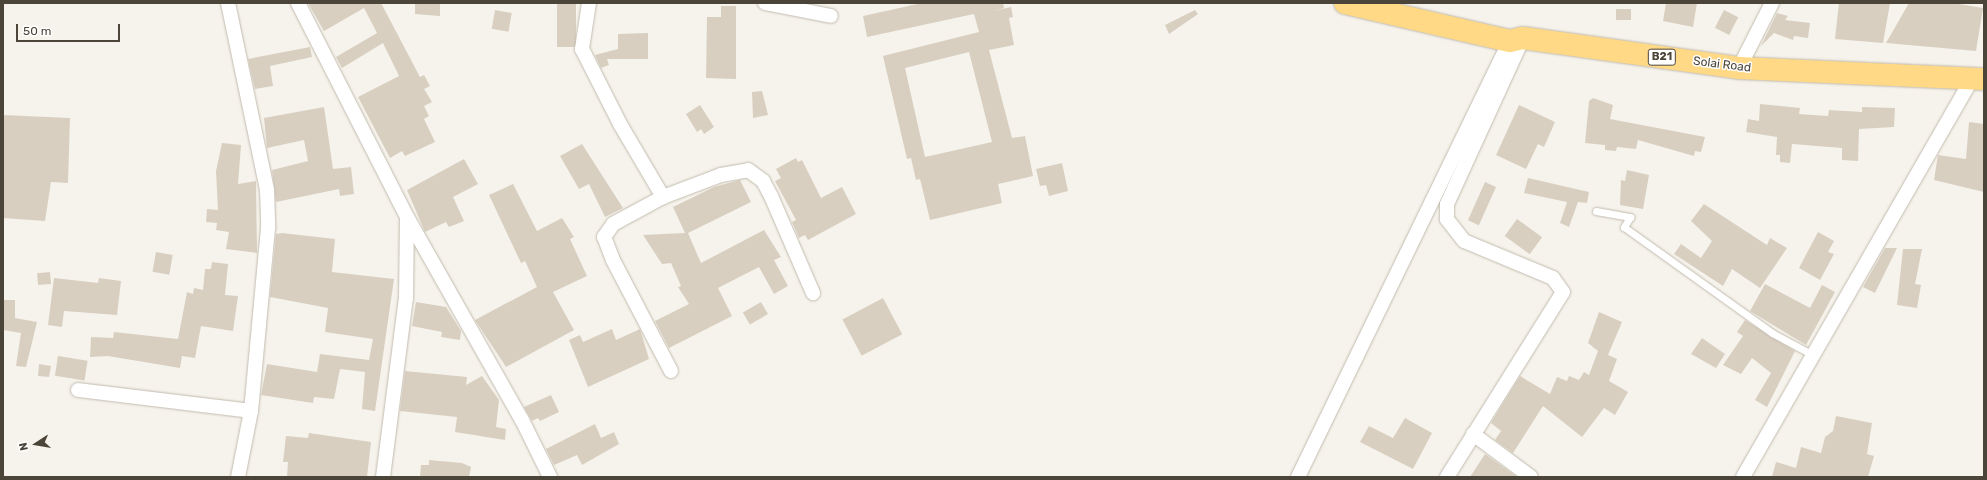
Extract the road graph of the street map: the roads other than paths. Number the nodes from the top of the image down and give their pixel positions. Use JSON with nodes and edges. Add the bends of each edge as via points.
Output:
{"nodes":[{"id":1,"x":228,"y":3,"type":"edge"},
{"id":2,"x":298,"y":3,"type":"edge"},
{"id":3,"x":589,"y":3,"type":"edge"},
{"id":4,"x":765,"y":3,"type":"edge"},
{"id":5,"x":1346,"y":3,"type":"edge"},
{"id":6,"x":1772,"y":3,"type":"edge"},
{"id":7,"x":831,"y":16,"type":"dead end"},
{"id":8,"x":1516,"y":39,"type":"junction"},
{"id":9,"x":1739,"y":68,"type":"junction"},
{"id":10,"x":1978,"y":78,"type":"edge"},
{"id":11,"x":663,"y":198,"type":"junction"},
{"id":12,"x":1596,"y":211,"type":"dead end"},
{"id":13,"x":407,"y":218,"type":"junction"},
{"id":14,"x":813,"y":293,"type":"dead end"},
{"id":15,"x":1815,"y":356,"type":"junction"},
{"id":16,"x":671,"y":370,"type":"dead end"},
{"id":17,"x":78,"y":390,"type":"dead end"},
{"id":18,"x":250,"y":411,"type":"junction"},
{"id":19,"x":1474,"y":434,"type":"junction"},
{"id":20,"x":238,"y":477,"type":"edge"},
{"id":21,"x":383,"y":477,"type":"edge"},
{"id":22,"x":550,"y":477,"type":"edge"},
{"id":23,"x":1298,"y":477,"type":"edge"},
{"id":24,"x":1447,"y":477,"type":"edge"},
{"id":25,"x":1531,"y":477,"type":"edge"},
{"id":26,"x":1743,"y":477,"type":"edge"}],
"edges":[{"from":1,"to":18,"type":"street","via":[[267,190],[268,228]]},
{"from":2,"to":13,"type":"street"},
{"from":3,"to":11,"type":"street","via":[[582,49],[620,124]]},
{"from":4,"to":7,"type":"street"},
{"from":5,"to":8,"type":"highway","name":"Solai Road","number":"B21"},
{"from":6,"to":9,"type":"street"},
{"from":8,"to":9,"type":"highway","name":"Solai Road","number":"B21"},
{"from":8,"to":19,"type":"street","via":[[1447,204],[1447,219],[1464,241],[1553,278],[1563,292]]},
{"from":8,"to":23,"type":"street"},
{"from":9,"to":10,"type":"highway","name":"Solai Road","number":"B21"},
{"from":10,"to":15,"type":"street"},
{"from":11,"to":14,"type":"street","via":[[737,170],[751,172],[763,181],[774,202]]},
{"from":11,"to":16,"type":"street","via":[[612,224],[604,237]]},
{"from":12,"to":15,"type":"lane","via":[[1630,217],[1624,227],[1654,251],[1772,333]]},
{"from":13,"to":21,"type":"street","via":[[406,298]]},
{"from":13,"to":22,"type":"street","via":[[522,420]]},
{"from":15,"to":26,"type":"street"},
{"from":17,"to":18,"type":"street"},
{"from":18,"to":20,"type":"street"},
{"from":19,"to":24,"type":"street"},
{"from":19,"to":25,"type":"street"}]}
